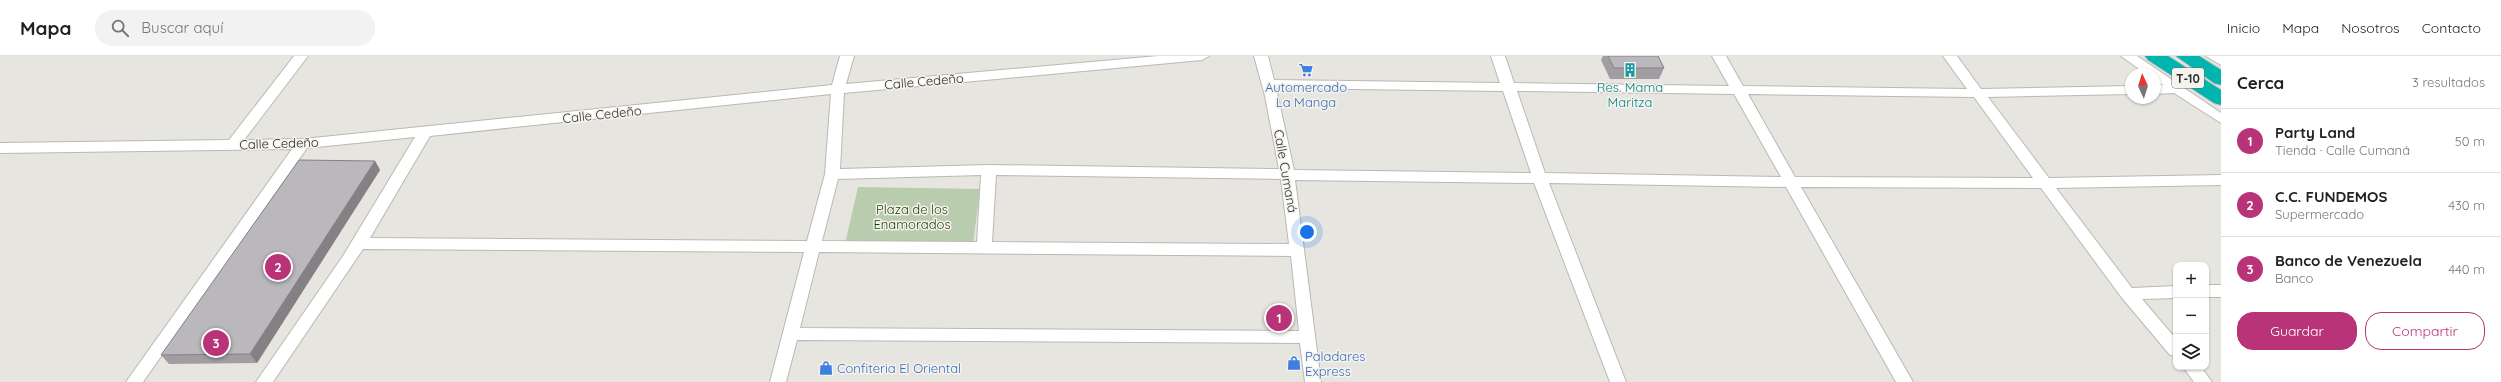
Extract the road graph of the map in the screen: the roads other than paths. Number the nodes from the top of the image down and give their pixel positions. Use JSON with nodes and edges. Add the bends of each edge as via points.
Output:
{"nodes":[{"id":1,"x":301,"y":56,"type":"edge"},
{"id":2,"x":847,"y":56,"type":"edge"},
{"id":3,"x":1202,"y":56,"type":"edge"},
{"id":4,"x":1261,"y":56,"type":"edge"},
{"id":5,"x":1498,"y":56,"type":"edge"},
{"id":6,"x":1719,"y":56,"type":"edge"},
{"id":7,"x":1950,"y":56,"type":"edge"},
{"id":8,"x":2128,"y":56,"type":"edge"},
{"id":9,"x":2155,"y":56,"type":"edge"},
{"id":10,"x":2186,"y":56,"type":"edge"},
{"id":11,"x":2213,"y":56,"type":"edge"},
{"id":12,"x":2221,"y":61,"type":"edge"},
{"id":13,"x":2146,"y":68,"type":"edge"},
{"id":14,"x":2161,"y":78,"type":"edge"},
{"id":15,"x":2221,"y":79,"type":"edge"},
{"id":16,"x":1270,"y":84,"type":"junction"},
{"id":17,"x":1509,"y":88,"type":"junction"},
{"id":18,"x":838,"y":89,"type":"junction"},
{"id":19,"x":1738,"y":90,"type":"junction"},
{"id":20,"x":2125,"y":90,"type":"edge"},
{"id":21,"x":2161,"y":90,"type":"edge"},
{"id":22,"x":2178,"y":90,"type":"junction"},
{"id":23,"x":1977,"y":93,"type":"junction"},
{"id":24,"x":2221,"y":100,"type":"edge"},
{"id":25,"x":2221,"y":119,"type":"edge"},
{"id":26,"x":425,"y":132,"type":"junction"},
{"id":27,"x":304,"y":144,"type":"junction"},
{"id":28,"x":233,"y":145,"type":"junction"},
{"id":29,"x":0,"y":148,"type":"edge"},
{"id":30,"x":989,"y":170,"type":"junction"},
{"id":31,"x":832,"y":174,"type":"junction"},
{"id":32,"x":1288,"y":176,"type":"junction"},
{"id":33,"x":1540,"y":179,"type":"junction"},
{"id":34,"x":2221,"y":180,"type":"edge"},
{"id":35,"x":1792,"y":182,"type":"junction"},
{"id":36,"x":2044,"y":183,"type":"junction"},
{"id":37,"x":357,"y":243,"type":"junction"},
{"id":38,"x":814,"y":247,"type":"junction"},
{"id":39,"x":984,"y":248,"type":"junction"},
{"id":40,"x":1298,"y":250,"type":"junction"},
{"id":41,"x":2209,"y":291,"type":"edge"},
{"id":42,"x":2221,"y":291,"type":"edge"},
{"id":43,"x":2173,"y":292,"type":"edge"},
{"id":44,"x":2128,"y":294,"type":"junction"},
{"id":45,"x":789,"y":334,"type":"junction"},
{"id":46,"x":1307,"y":337,"type":"junction"},
{"id":47,"x":2173,"y":346,"type":"edge"},
{"id":48,"x":2194,"y":370,"type":"edge"},
{"id":49,"x":134,"y":382,"type":"edge"},
{"id":50,"x":264,"y":382,"type":"edge"},
{"id":51,"x":778,"y":382,"type":"edge"},
{"id":52,"x":1312,"y":382,"type":"edge"},
{"id":53,"x":1618,"y":382,"type":"edge"},
{"id":54,"x":1906,"y":382,"type":"edge"},
{"id":55,"x":2204,"y":382,"type":"edge"}],
"edges":[{"from":1,"to":28,"type":"street"},
{"from":2,"to":18,"type":"street"},
{"from":3,"to":18,"type":"street","name":"Calle Cedeño"},
{"from":4,"to":16,"type":"street","name":"Calle Cumaná"},
{"from":5,"to":17,"type":"street"},
{"from":6,"to":19,"type":"street"},
{"from":7,"to":23,"type":"street"},
{"from":8,"to":13,"type":"street"},
{"from":9,"to":24,"type":"highway","number":"T-10"},
{"from":10,"to":15,"type":"highway","number":"T-10"},
{"from":11,"to":12,"type":"street"},
{"from":14,"to":22,"type":"street"},
{"from":16,"to":17,"type":"street"},
{"from":16,"to":32,"type":"street","name":"Calle Cumaná"},
{"from":17,"to":19,"type":"street"},
{"from":17,"to":33,"type":"street"},
{"from":18,"to":26,"type":"street","name":"Calle Cedeño"},
{"from":18,"to":31,"type":"street"},
{"from":19,"to":23,"type":"street"},
{"from":19,"to":35,"type":"street"},
{"from":20,"to":23,"type":"street"},
{"from":21,"to":22,"type":"street"},
{"from":22,"to":25,"type":"street"},
{"from":23,"to":36,"type":"street"},
{"from":26,"to":27,"type":"street","name":"Calle Cedeño"},
{"from":26,"to":37,"type":"street"},
{"from":27,"to":28,"type":"street","name":"Calle Cedeño"},
{"from":27,"to":49,"type":"street"},
{"from":28,"to":29,"type":"street","name":"Calle Cedeño"},
{"from":30,"to":31,"type":"street"},
{"from":30,"to":32,"type":"street"},
{"from":30,"to":39,"type":"street"},
{"from":31,"to":38,"type":"street"},
{"from":32,"to":33,"type":"street"},
{"from":32,"to":40,"type":"street","name":"Calle Cumaná"},
{"from":33,"to":35,"type":"street"},
{"from":33,"to":53,"type":"street"},
{"from":34,"to":36,"type":"street"},
{"from":35,"to":36,"type":"street"},
{"from":35,"to":54,"type":"street"},
{"from":36,"to":44,"type":"street"},
{"from":37,"to":38,"type":"street"},
{"from":37,"to":50,"type":"street","via":[[300,334]]},
{"from":38,"to":39,"type":"street"},
{"from":38,"to":45,"type":"street"},
{"from":39,"to":40,"type":"street"},
{"from":40,"to":46,"type":"street","name":"Calle Cumaná"},
{"from":41,"to":42,"type":"street"},
{"from":43,"to":44,"type":"street"},
{"from":44,"to":47,"type":"street"},
{"from":45,"to":46,"type":"street"},
{"from":45,"to":51,"type":"street"},
{"from":46,"to":52,"type":"street","name":"Calle Cumaná"},
{"from":48,"to":55,"type":"street"}]}
